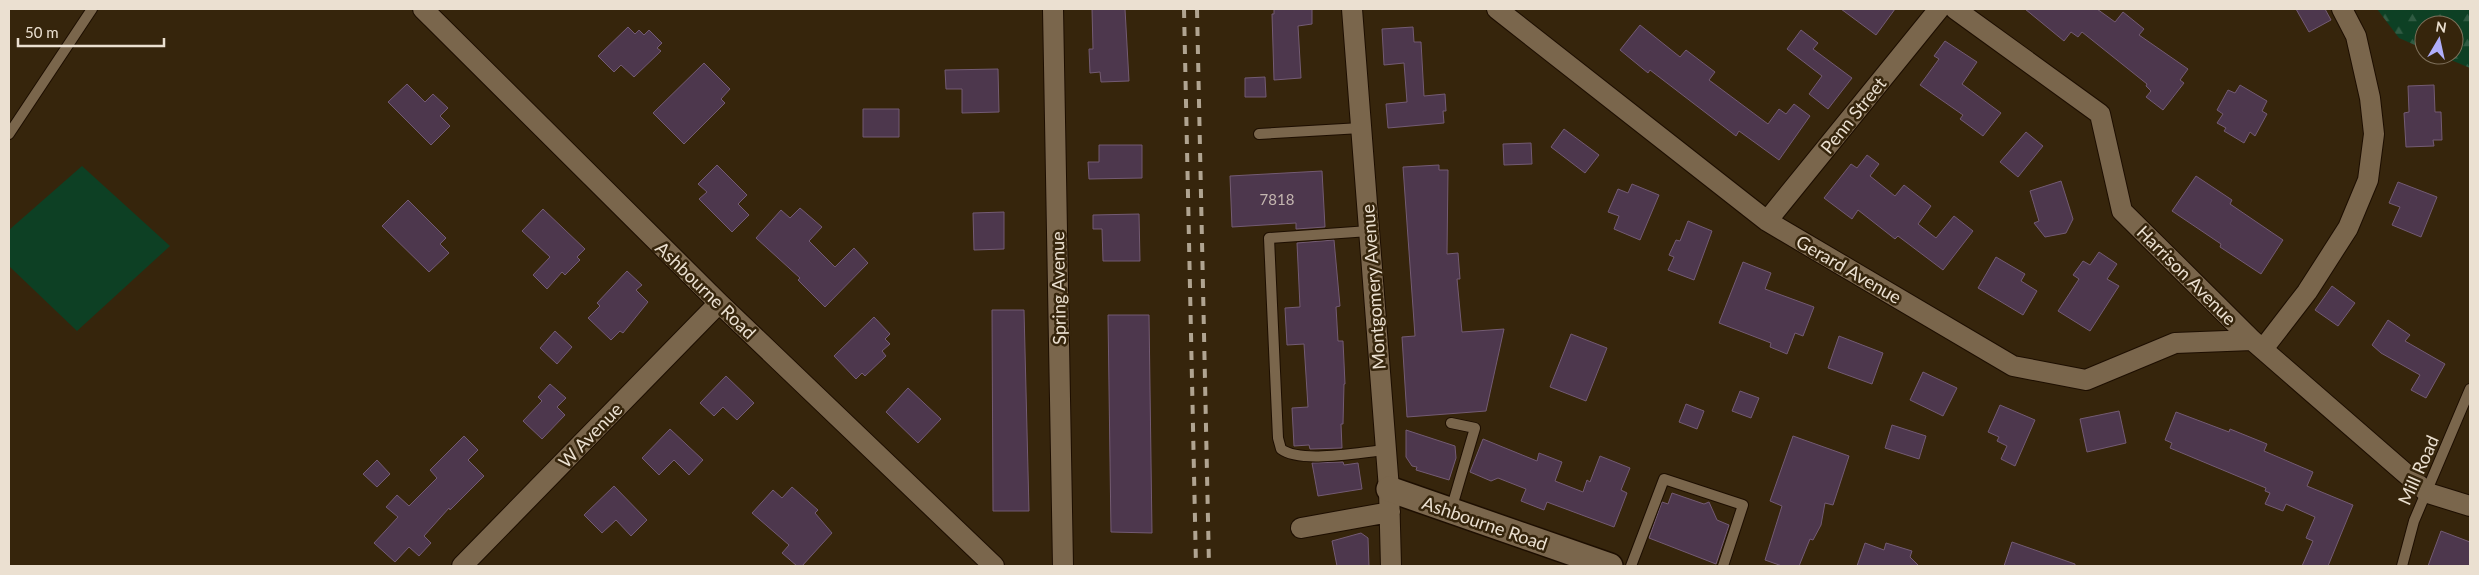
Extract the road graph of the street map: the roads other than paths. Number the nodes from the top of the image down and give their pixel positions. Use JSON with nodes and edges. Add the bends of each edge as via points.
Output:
{"nodes":[{"id":1,"x":92,"y":9,"type":"edge"},
{"id":2,"x":423,"y":9,"type":"edge"},
{"id":3,"x":1054,"y":9,"type":"edge"},
{"id":4,"x":1352,"y":9,"type":"edge"},
{"id":5,"x":1497,"y":9,"type":"edge"},
{"id":6,"x":1939,"y":9,"type":"edge"},
{"id":7,"x":1955,"y":9,"type":"edge"},
{"id":8,"x":2342,"y":9,"type":"edge"},
{"id":9,"x":1361,"y":128,"type":"junction"},
{"id":10,"x":9,"y":134,"type":"edge"},
{"id":11,"x":1259,"y":134,"type":"dead end"},
{"id":12,"x":1767,"y":221,"type":"junction"},
{"id":13,"x":1369,"y":230,"type":"junction"},
{"id":14,"x":719,"y":303,"type":"junction"},
{"id":15,"x":2257,"y":345,"type":"junction"},
{"id":16,"x":2470,"y":389,"type":"edge"},
{"id":17,"x":1451,"y":424,"type":"dead end"},
{"id":18,"x":1386,"y":450,"type":"junction"},
{"id":19,"x":2428,"y":493,"type":"junction"},
{"id":20,"x":1389,"y":500,"type":"junction"},
{"id":21,"x":2470,"y":506,"type":"edge"},
{"id":22,"x":1451,"y":511,"type":"junction"},
{"id":23,"x":1301,"y":528,"type":"dead end"},
{"id":24,"x":462,"y":566,"type":"edge"},
{"id":25,"x":994,"y":566,"type":"edge"},
{"id":26,"x":1064,"y":566,"type":"edge"},
{"id":27,"x":1391,"y":566,"type":"edge"},
{"id":28,"x":1610,"y":566,"type":"edge"},
{"id":29,"x":1631,"y":566,"type":"edge"},
{"id":30,"x":1723,"y":566,"type":"edge"},
{"id":31,"x":2402,"y":566,"type":"edge"}],
"edges":[{"from":1,"to":10,"type":"lane"},
{"from":2,"to":14,"type":"street","name":"Ashbourne Road"},
{"from":3,"to":26,"type":"street","name":"Spring Avenue"},
{"from":4,"to":9,"type":"street","name":"Montgomery Avenue"},
{"from":5,"to":12,"type":"street","name":"Gerard Avenue"},
{"from":6,"to":12,"type":"street","name":"Penn Street"},
{"from":7,"to":15,"type":"street","name":"Harrison Avenue","via":[[2100,114],[2122,211]]},
{"from":8,"to":15,"type":"street","via":[[2356,36],[2370,98],[2374,134],[2368,180],[2348,228],[2307,292]]},
{"from":9,"to":11,"type":"lane"},
{"from":9,"to":13,"type":"street","name":"Montgomery Avenue"},
{"from":12,"to":15,"type":"street","name":"Gerard Avenue","via":[[2013,366],[2086,380],[2175,343]]},
{"from":13,"to":18,"type":"street","name":"Montgomery Avenue"},
{"from":13,"to":18,"type":"lane","via":[[1269,238],[1278,438],[1281,449],[1288,454],[1317,456]]},
{"from":14,"to":24,"type":"street","name":"W Avenue"},
{"from":14,"to":25,"type":"street","name":"Ashbourne Road"},
{"from":15,"to":19,"type":"street","name":"Harrison Avenue"},
{"from":16,"to":19,"type":"lane","name":"Mill Road"},
{"from":17,"to":22,"type":"lane","via":[[1475,428]]},
{"from":18,"to":20,"type":"street","name":"Montgomery Avenue"},
{"from":19,"to":21,"type":"street","name":"Harrison Avenue"},
{"from":19,"to":31,"type":"lane","name":"Mill Road","via":[[2414,520]]},
{"from":20,"to":22,"type":"street","name":"Ashbourne Road"},
{"from":20,"to":23,"type":"street","name":"Ashbourne Road"},
{"from":20,"to":27,"type":"street","name":"Montgomery Avenue"},
{"from":22,"to":28,"type":"street","name":"Ashbourne Road"},
{"from":29,"to":30,"type":"lane","via":[[1664,479],[1743,505]]}]}
